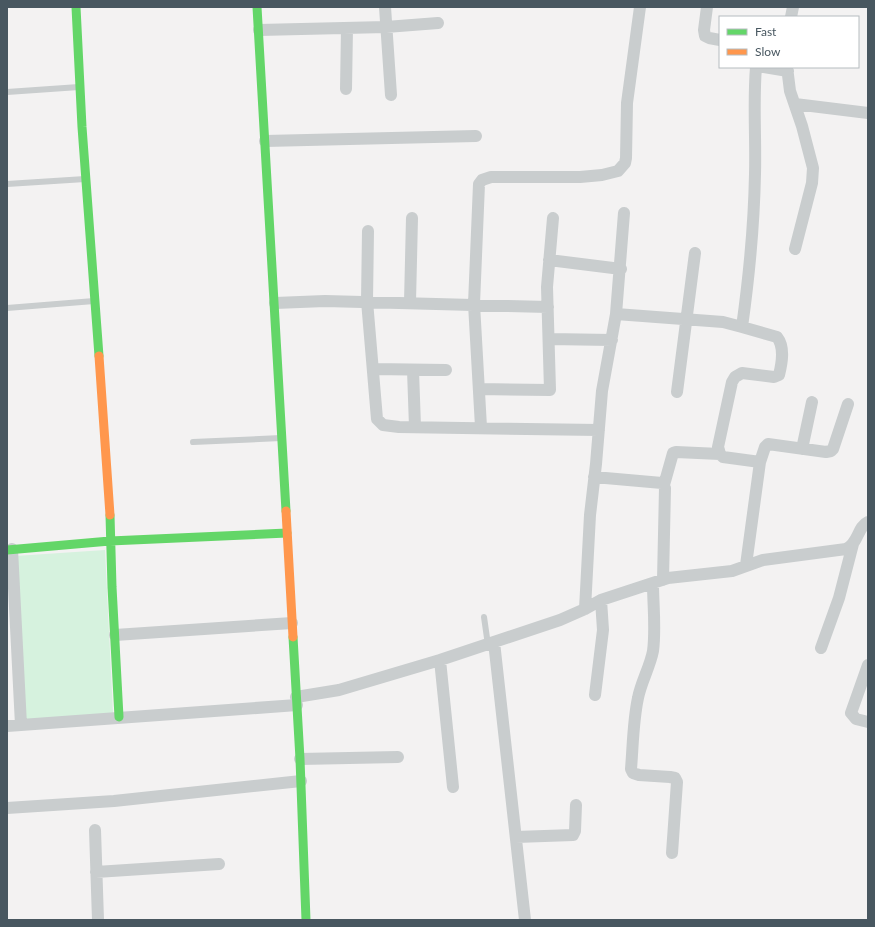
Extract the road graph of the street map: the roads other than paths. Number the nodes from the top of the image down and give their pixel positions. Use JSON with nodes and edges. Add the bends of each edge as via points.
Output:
{"nodes":[{"id":1,"x":76,"y":7,"type":"edge"},
{"id":2,"x":257,"y":7,"type":"edge"},
{"id":3,"x":385,"y":7,"type":"edge"},
{"id":4,"x":640,"y":7,"type":"edge"},
{"id":5,"x":707,"y":7,"type":"edge"},
{"id":6,"x":438,"y":23,"type":"dead end"},
{"id":7,"x":386,"y":27,"type":"junction"},
{"id":8,"x":347,"y":28,"type":"junction"},
{"id":9,"x":259,"y":30,"type":"junction"},
{"id":10,"x":719,"y":40,"type":"edge"},
{"id":11,"x":756,"y":68,"type":"edge"},
{"id":12,"x":776,"y":68,"type":"edge"},
{"id":13,"x":788,"y":69,"type":"edge"},
{"id":14,"x":80,"y":87,"type":"junction"},
{"id":15,"x":346,"y":89,"type":"dead end"},
{"id":16,"x":7,"y":92,"type":"edge"},
{"id":17,"x":392,"y":95,"type":"dead end"},
{"id":18,"x":795,"y":104,"type":"junction"},
{"id":19,"x":868,"y":113,"type":"edge"},
{"id":20,"x":476,"y":136,"type":"dead end"},
{"id":21,"x":265,"y":141,"type":"junction"},
{"id":22,"x":86,"y":178,"type":"junction"},
{"id":23,"x":7,"y":184,"type":"edge"},
{"id":24,"x":624,"y":213,"type":"dead end"},
{"id":25,"x":412,"y":218,"type":"dead end"},
{"id":26,"x":553,"y":218,"type":"dead end"},
{"id":27,"x":368,"y":231,"type":"dead end"},
{"id":28,"x":795,"y":250,"type":"dead end"},
{"id":29,"x":695,"y":253,"type":"dead end"},
{"id":30,"x":549,"y":260,"type":"junction"},
{"id":31,"x":621,"y":269,"type":"junction"},
{"id":32,"x":96,"y":301,"type":"junction"},
{"id":33,"x":368,"y":301,"type":"junction"},
{"id":34,"x":410,"y":302,"type":"junction"},
{"id":35,"x":274,"y":303,"type":"junction"},
{"id":36,"x":474,"y":304,"type":"junction"},
{"id":37,"x":548,"y":306,"type":"junction"},
{"id":38,"x":7,"y":308,"type":"edge"},
{"id":39,"x":616,"y":314,"type":"junction"},
{"id":40,"x":686,"y":319,"type":"junction"},
{"id":41,"x":742,"y":327,"type":"junction"},
{"id":42,"x":549,"y":339,"type":"junction"},
{"id":43,"x":612,"y":340,"type":"junction"},
{"id":44,"x":373,"y":369,"type":"junction"},
{"id":45,"x":413,"y":370,"type":"junction"},
{"id":46,"x":446,"y":370,"type":"dead end"},
{"id":47,"x":479,"y":388,"type":"junction"},
{"id":48,"x":677,"y":392,"type":"dead end"},
{"id":49,"x":812,"y":402,"type":"dead end"},
{"id":50,"x":848,"y":404,"type":"dead end"},
{"id":51,"x":415,"y":427,"type":"junction"},
{"id":52,"x":481,"y":427,"type":"junction"},
{"id":53,"x":599,"y":430,"type":"junction"},
{"id":54,"x":282,"y":438,"type":"junction"},
{"id":55,"x":193,"y":442,"type":"dead end"},
{"id":56,"x":802,"y":449,"type":"junction"},
{"id":57,"x":720,"y":454,"type":"junction"},
{"id":58,"x":760,"y":462,"type":"junction"},
{"id":59,"x":594,"y":477,"type":"junction"},
{"id":60,"x":664,"y":485,"type":"junction"},
{"id":61,"x":868,"y":522,"type":"edge"},
{"id":62,"x":287,"y":533,"type":"junction"},
{"id":63,"x":110,"y":541,"type":"junction"},
{"id":64,"x":853,"y":544,"type":"junction"},
{"id":65,"x":10,"y":549,"type":"edge"},
{"id":66,"x":746,"y":565,"type":"junction"},
{"id":67,"x":658,"y":581,"type":"junction"},
{"id":68,"x":601,"y":600,"type":"junction"},
{"id":69,"x":585,"y":609,"type":"junction"},
{"id":70,"x":484,"y":617,"type":"dead end"},
{"id":71,"x":292,"y":623,"type":"junction"},
{"id":72,"x":115,"y":635,"type":"junction"},
{"id":73,"x":491,"y":644,"type":"junction"},
{"id":74,"x":821,"y":648,"type":"dead end"},
{"id":75,"x":440,"y":660,"type":"junction"},
{"id":76,"x":868,"y":665,"type":"edge"},
{"id":77,"x":595,"y":695,"type":"dead end"},
{"id":78,"x":297,"y":701,"type":"junction"},
{"id":79,"x":119,"y":717,"type":"junction"},
{"id":80,"x":868,"y":722,"type":"edge"},
{"id":81,"x":21,"y":725,"type":"junction"},
{"id":82,"x":7,"y":726,"type":"edge"},
{"id":83,"x":398,"y":757,"type":"dead end"},
{"id":84,"x":300,"y":759,"type":"junction"},
{"id":85,"x":301,"y":781,"type":"junction"},
{"id":86,"x":453,"y":788,"type":"dead end"},
{"id":87,"x":576,"y":805,"type":"dead end"},
{"id":88,"x":7,"y":808,"type":"edge"},
{"id":89,"x":94,"y":830,"type":"dead end"},
{"id":90,"x":516,"y":837,"type":"junction"},
{"id":91,"x":672,"y":853,"type":"dead end"},
{"id":92,"x":219,"y":864,"type":"dead end"},
{"id":93,"x":96,"y":872,"type":"junction"},
{"id":94,"x":98,"y":920,"type":"edge"},
{"id":95,"x":306,"y":920,"type":"edge"},
{"id":96,"x":525,"y":920,"type":"edge"}],
"edges":[{"from":1,"to":14,"type":"street"},
{"from":2,"to":9,"type":"street"},
{"from":3,"to":7,"type":"street"},
{"from":4,"to":36,"type":"street","via":[[627,103],[625,163],[618,171],[595,176],[491,177],[482,180],[479,184]]},
{"from":5,"to":10,"type":"street","via":[[705,36]]},
{"from":6,"to":7,"type":"street"},
{"from":7,"to":8,"type":"street"},
{"from":7,"to":17,"type":"street"},
{"from":8,"to":9,"type":"street"},
{"from":8,"to":15,"type":"street"},
{"from":9,"to":21,"type":"street"},
{"from":11,"to":41,"type":"street","via":[[755,176],[751,248]]},
{"from":12,"to":13,"type":"street"},
{"from":13,"to":18,"type":"street","via":[[790,91]]},
{"from":14,"to":16,"type":"lane"},
{"from":14,"to":22,"type":"street"},
{"from":18,"to":19,"type":"street"},
{"from":18,"to":28,"type":"street","via":[[813,168],[812,183]]},
{"from":20,"to":21,"type":"street"},
{"from":21,"to":35,"type":"street"},
{"from":22,"to":23,"type":"lane"},
{"from":22,"to":32,"type":"street"},
{"from":24,"to":31,"type":"street"},
{"from":25,"to":34,"type":"street"},
{"from":26,"to":30,"type":"street"},
{"from":27,"to":33,"type":"street"},
{"from":29,"to":40,"type":"street"},
{"from":30,"to":31,"type":"street"},
{"from":30,"to":37,"type":"street"},
{"from":31,"to":39,"type":"street"},
{"from":32,"to":38,"type":"lane"},
{"from":32,"to":63,"type":"street"},
{"from":33,"to":34,"type":"street"},
{"from":33,"to":35,"type":"street"},
{"from":33,"to":44,"type":"street"},
{"from":34,"to":36,"type":"street"},
{"from":35,"to":54,"type":"street"},
{"from":36,"to":37,"type":"street"},
{"from":36,"to":47,"type":"street"},
{"from":37,"to":42,"type":"street"},
{"from":39,"to":40,"type":"street"},
{"from":39,"to":43,"type":"street"},
{"from":40,"to":41,"type":"street","via":[[723,322]]},
{"from":40,"to":48,"type":"street"},
{"from":41,"to":57,"type":"street","via":[[777,337],[782,344],[780,370],[779,375],[774,377],[742,373],[735,377],[718,448]]},
{"from":42,"to":43,"type":"street"},
{"from":42,"to":47,"type":"street","via":[[550,390]]},
{"from":43,"to":53,"type":"street","via":[[602,391]]},
{"from":44,"to":45,"type":"street"},
{"from":44,"to":51,"type":"street","via":[[377,419],[384,425]]},
{"from":45,"to":46,"type":"street"},
{"from":45,"to":51,"type":"street"},
{"from":47,"to":52,"type":"street"},
{"from":49,"to":56,"type":"street"},
{"from":50,"to":56,"type":"street","via":[[831,451]]},
{"from":51,"to":52,"type":"street"},
{"from":52,"to":53,"type":"street"},
{"from":53,"to":59,"type":"street"},
{"from":54,"to":55,"type":"lane"},
{"from":54,"to":62,"type":"street"},
{"from":56,"to":58,"type":"street","via":[[768,444],[764,447]]},
{"from":57,"to":58,"type":"street","via":[[723,457]]},
{"from":57,"to":60,"type":"street","via":[[676,452],[673,454]]},
{"from":58,"to":66,"type":"street"},
{"from":59,"to":60,"type":"street"},
{"from":59,"to":69,"type":"street"},
{"from":60,"to":67,"type":"street"},
{"from":61,"to":64,"type":"street","via":[[863,525]]},
{"from":62,"to":63,"type":"street"},
{"from":62,"to":71,"type":"street"},
{"from":63,"to":65,"type":"street"},
{"from":63,"to":72,"type":"street"},
{"from":64,"to":66,"type":"street","via":[[846,549],[763,560]]},
{"from":64,"to":74,"type":"street","via":[[839,598]]},
{"from":65,"to":81,"type":"street"},
{"from":66,"to":67,"type":"street","via":[[732,571],[685,575]]},
{"from":67,"to":68,"type":"street"},
{"from":67,"to":91,"type":"street","via":[[650,664],[636,706],[632,769],[633,773],[639,775],[670,777],[677,782]]},
{"from":68,"to":69,"type":"street"},
{"from":68,"to":77,"type":"street","via":[[603,630]]},
{"from":69,"to":73,"type":"street"},
{"from":70,"to":73,"type":"lane"},
{"from":71,"to":72,"type":"street"},
{"from":71,"to":78,"type":"street"},
{"from":72,"to":79,"type":"street"},
{"from":73,"to":75,"type":"street"},
{"from":73,"to":90,"type":"street"},
{"from":75,"to":78,"type":"street"},
{"from":75,"to":86,"type":"street"},
{"from":76,"to":80,"type":"street","via":[[851,713],[856,719]]},
{"from":78,"to":79,"type":"street"},
{"from":78,"to":84,"type":"street"},
{"from":79,"to":81,"type":"street"},
{"from":81,"to":82,"type":"street"},
{"from":83,"to":84,"type":"street"},
{"from":84,"to":85,"type":"street"},
{"from":85,"to":88,"type":"street","via":[[114,801]]},
{"from":85,"to":95,"type":"street"},
{"from":87,"to":90,"type":"street","via":[[573,835]]},
{"from":89,"to":93,"type":"street"},
{"from":90,"to":96,"type":"street"},
{"from":92,"to":93,"type":"street"},
{"from":93,"to":94,"type":"street"}]}
